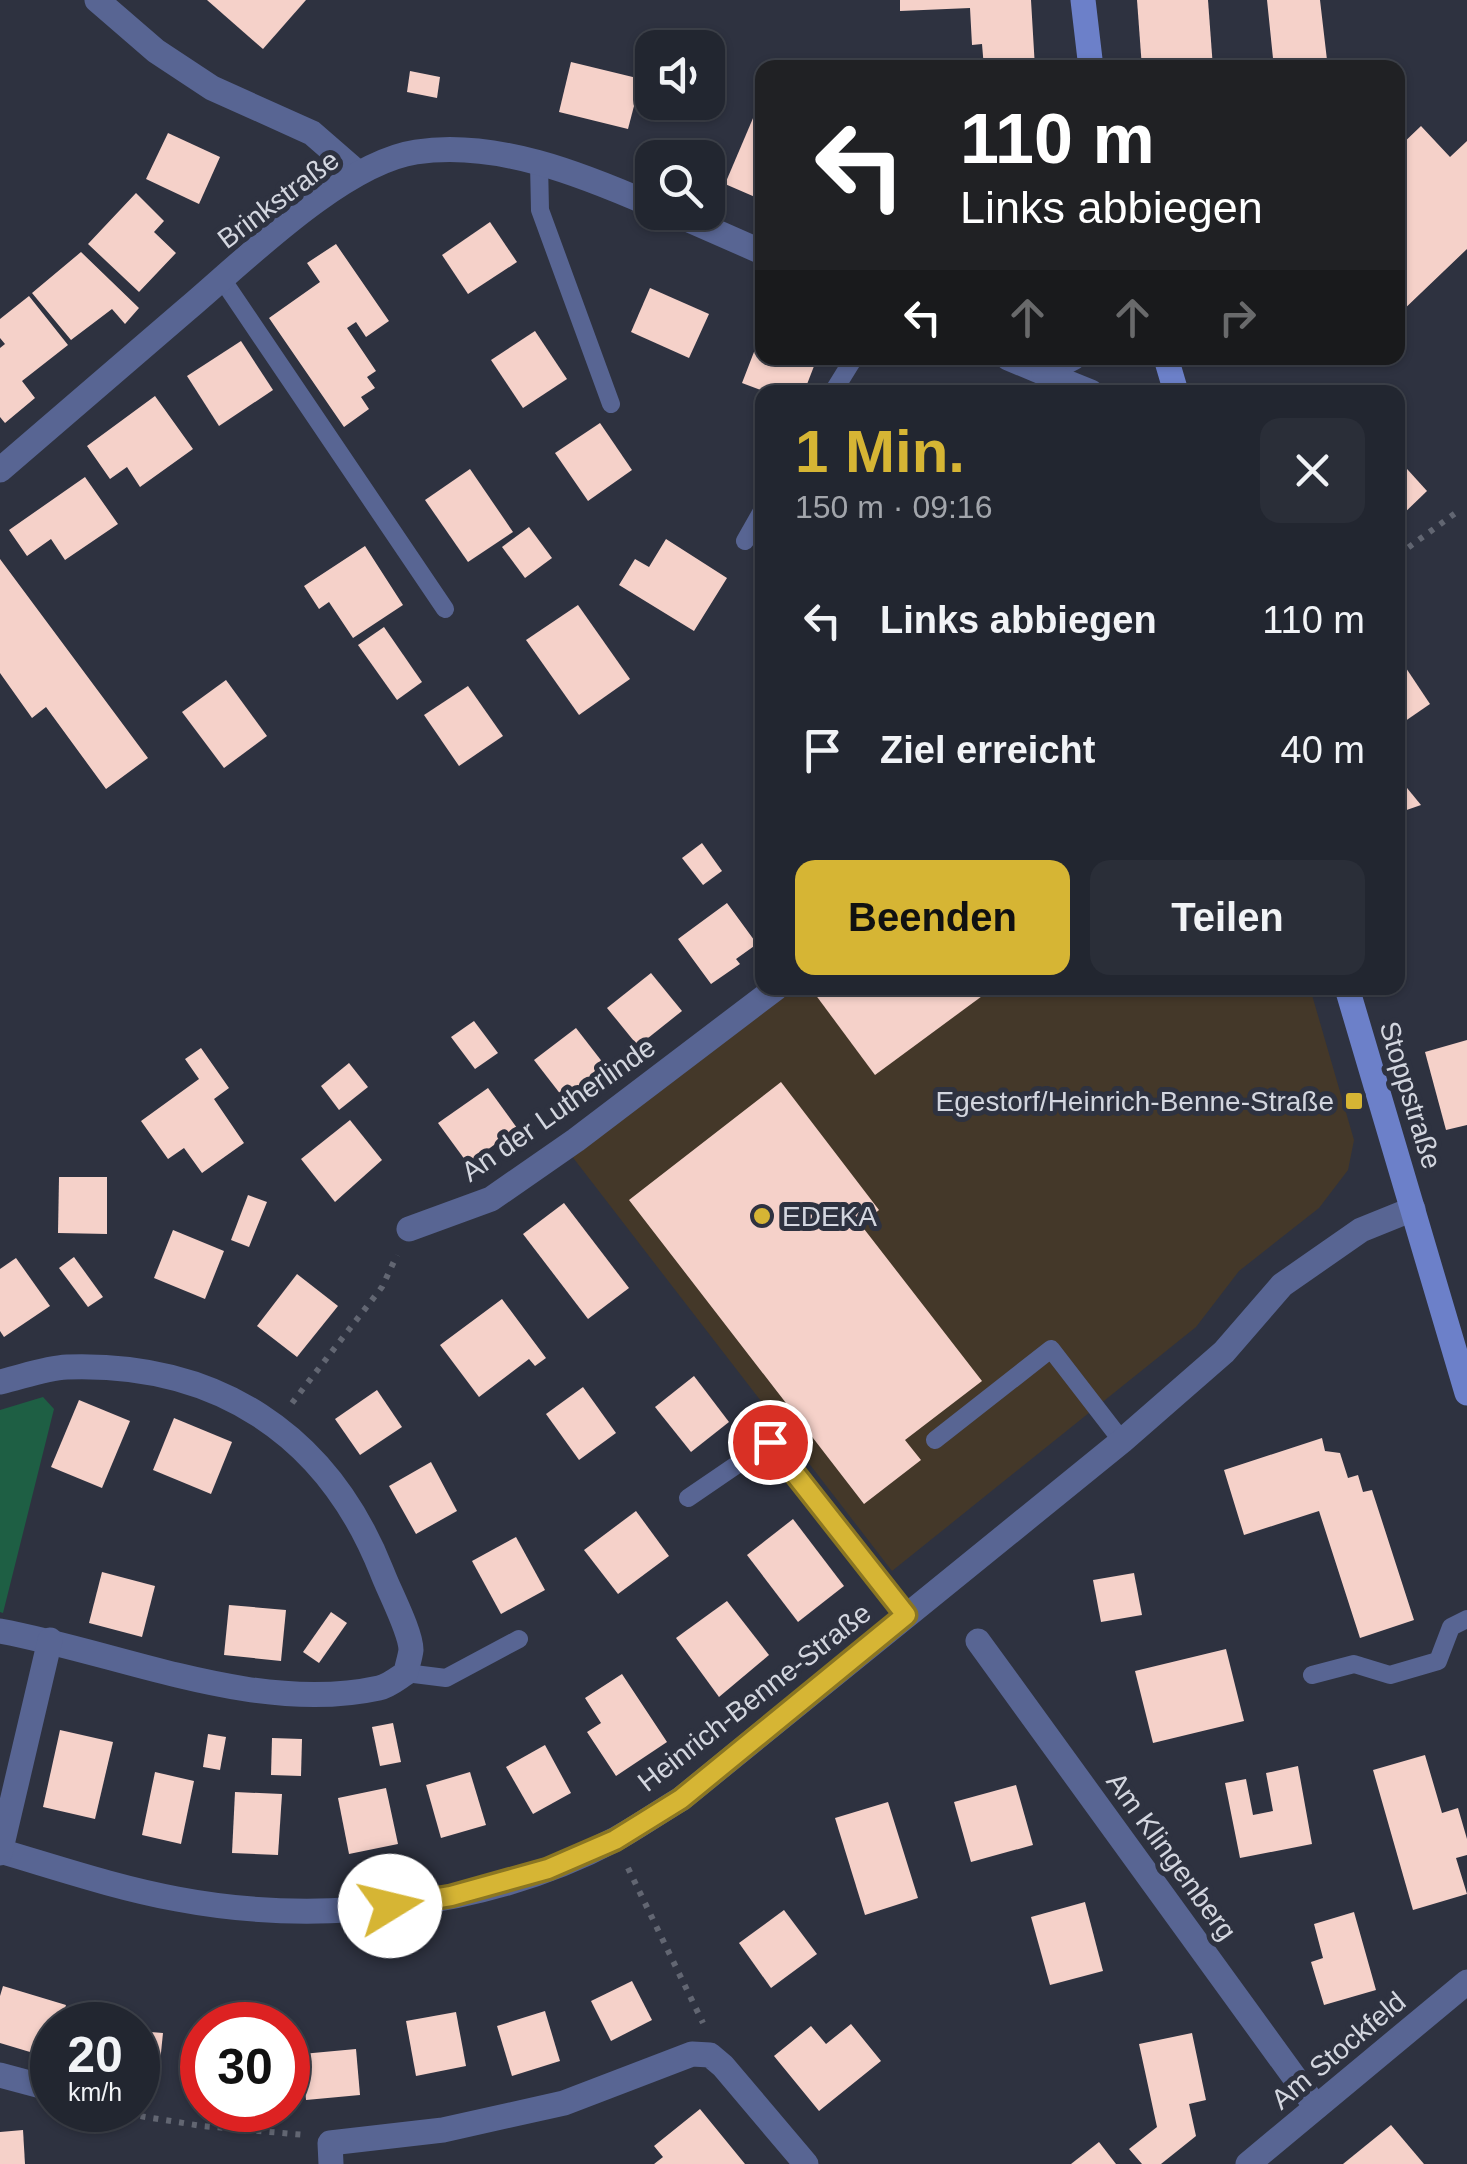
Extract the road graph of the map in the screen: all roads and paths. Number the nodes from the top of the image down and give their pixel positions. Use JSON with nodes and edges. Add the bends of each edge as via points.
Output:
{"nodes":[{"id":1,"x":97,"y":0,"type":"edge"},
{"id":2,"x":1082,"y":0,"type":"edge"},
{"id":3,"x":1089,"y":60,"type":"edge"},
{"id":4,"x":539,"y":164,"type":"junction"},
{"id":5,"x":358,"y":173,"type":"junction"},
{"id":6,"x":635,"y":197,"type":"edge"},
{"id":7,"x":712,"y":230,"type":"edge"},
{"id":8,"x":755,"y":249,"type":"edge"},
{"id":9,"x":222,"y":279,"type":"junction"},
{"id":10,"x":1025,"y":365,"type":"edge"},
{"id":11,"x":1059,"y":365,"type":"edge"},
{"id":12,"x":1044,"y":373,"type":"junction"},
{"id":13,"x":1074,"y":385,"type":"edge"},
{"id":14,"x":611,"y":404,"type":"dead end"},
{"id":15,"x":0,"y":470,"type":"edge"},
{"id":16,"x":1461,"y":509,"type":"dead end"},
{"id":17,"x":755,"y":523,"type":"edge"},
{"id":18,"x":744,"y":541,"type":"dead end"},
{"id":19,"x":1405,"y":549,"type":"edge"},
{"id":20,"x":445,"y":609,"type":"dead end"},
{"id":21,"x":767,"y":995,"type":"edge"},
{"id":22,"x":1350,"y":995,"type":"edge"},
{"id":23,"x":1413,"y":1209,"type":"junction"},
{"id":24,"x":410,"y":1229,"type":"joint"},
{"id":25,"x":0,"y":1382,"type":"edge"},
{"id":26,"x":1467,"y":1393,"type":"edge"},
{"id":27,"x":276,"y":1423,"type":"junction"},
{"id":28,"x":935,"y":1440,"type":"dead end"},
{"id":29,"x":1122,"y":1441,"type":"junction"},
{"id":30,"x":688,"y":1498,"type":"dead end"},
{"id":31,"x":906,"y":1615,"type":"junction"},
{"id":32,"x":1467,"y":1619,"type":"edge"},
{"id":33,"x":0,"y":1631,"type":"edge"},
{"id":34,"x":519,"y":1639,"type":"dead end"},
{"id":35,"x":50,"y":1640,"type":"junction"},
{"id":36,"x":978,"y":1641,"type":"dead end"},
{"id":37,"x":406,"y":1673,"type":"junction"},
{"id":38,"x":1312,"y":1675,"type":"dead end"},
{"id":39,"x":615,"y":1840,"type":"junction"},
{"id":40,"x":0,"y":1852,"type":"edge"},
{"id":41,"x":1467,"y":1982,"type":"edge"},
{"id":42,"x":710,"y":2055,"type":"junction"},
{"id":43,"x":0,"y":2075,"type":"edge"},
{"id":44,"x":30,"y":2084,"type":"edge"},
{"id":45,"x":1316,"y":2107,"type":"junction"},
{"id":46,"x":160,"y":2119,"type":"edge"},
{"id":47,"x":330,"y":2153,"type":"edge"},
{"id":48,"x":806,"y":2164,"type":"edge"},
{"id":49,"x":1248,"y":2164,"type":"edge"}],
"edges":[{"from":1,"to":5,"type":"street","via":[[198,79],[312,132]]},
{"from":2,"to":3,"type":"main road"},
{"from":4,"to":5,"type":"street","name":"Brinkstraße","via":[[478,152],[415,152]]},
{"from":4,"to":6,"type":"street","name":"Brinkstraße"},
{"from":4,"to":14,"type":"lane","via":[[540,210]]},
{"from":5,"to":9,"type":"street","name":"Brinkstraße"},
{"from":7,"to":8,"type":"street"},
{"from":9,"to":15,"type":"street","name":"Brinkstraße"},
{"from":9,"to":20,"type":"lane"},
{"from":10,"to":12,"type":"street"},
{"from":11,"to":12,"type":"street"},
{"from":12,"to":13,"type":"street"},
{"from":16,"to":19,"type":"path"},
{"from":17,"to":18,"type":"lane"},
{"from":21,"to":24,"type":"street","name":"An der Lutherlinde","via":[[491,1199]]},
{"from":22,"to":23,"type":"main road","name":"Stoppstraße"},
{"from":23,"to":26,"type":"main road","name":"Stoppstraße"},
{"from":23,"to":29,"type":"street","name":"Heinrich-Benne-Straße","via":[[1361,1230],[1282,1286],[1224,1352]]},
{"from":24,"to":27,"type":"path","via":[[382,1287]]},
{"from":25,"to":27,"type":"street","via":[[63,1368],[136,1368],[202,1384]]},
{"from":27,"to":37,"type":"street","via":[[334,1482],[372,1548],[411,1648]]},
{"from":28,"to":29,"type":"lane","via":[[1051,1349]]},
{"from":29,"to":31,"type":"street","name":"Heinrich-Benne-Straße"},
{"from":30,"to":31,"type":"lane","name":"Heinrich-Benne-Straße","via":[[770,1442]]},
{"from":31,"to":39,"type":"street","name":"Heinrich-Benne-Straße","via":[[681,1799]]},
{"from":32,"to":38,"type":"lane","via":[[1451,1627],[1438,1661],[1390,1675],[1354,1664]]},
{"from":33,"to":35,"type":"street"},
{"from":34,"to":37,"type":"lane","via":[[446,1678]]},
{"from":35,"to":37,"type":"street","via":[[242,1690],[304,1695],[383,1688]]},
{"from":35,"to":40,"type":"street"},
{"from":36,"to":45,"type":"street","name":"Am Klingenberg"},
{"from":39,"to":40,"type":"street","name":"Heinrich-Benne-Straße","via":[[548,1869],[451,1896],[360,1910],[270,1912],[176,1899]]},
{"from":39,"to":42,"type":"path","via":[[706,2028]]},
{"from":41,"to":45,"type":"street","name":"Am Stockfeld"},
{"from":42,"to":47,"type":"street","via":[[692,2054],[564,2103]]},
{"from":42,"to":48,"type":"street"},
{"from":43,"to":44,"type":"street"},
{"from":45,"to":49,"type":"street","name":"Am Stockfeld"},
{"from":46,"to":47,"type":"path","via":[[296,2132]]}]}
